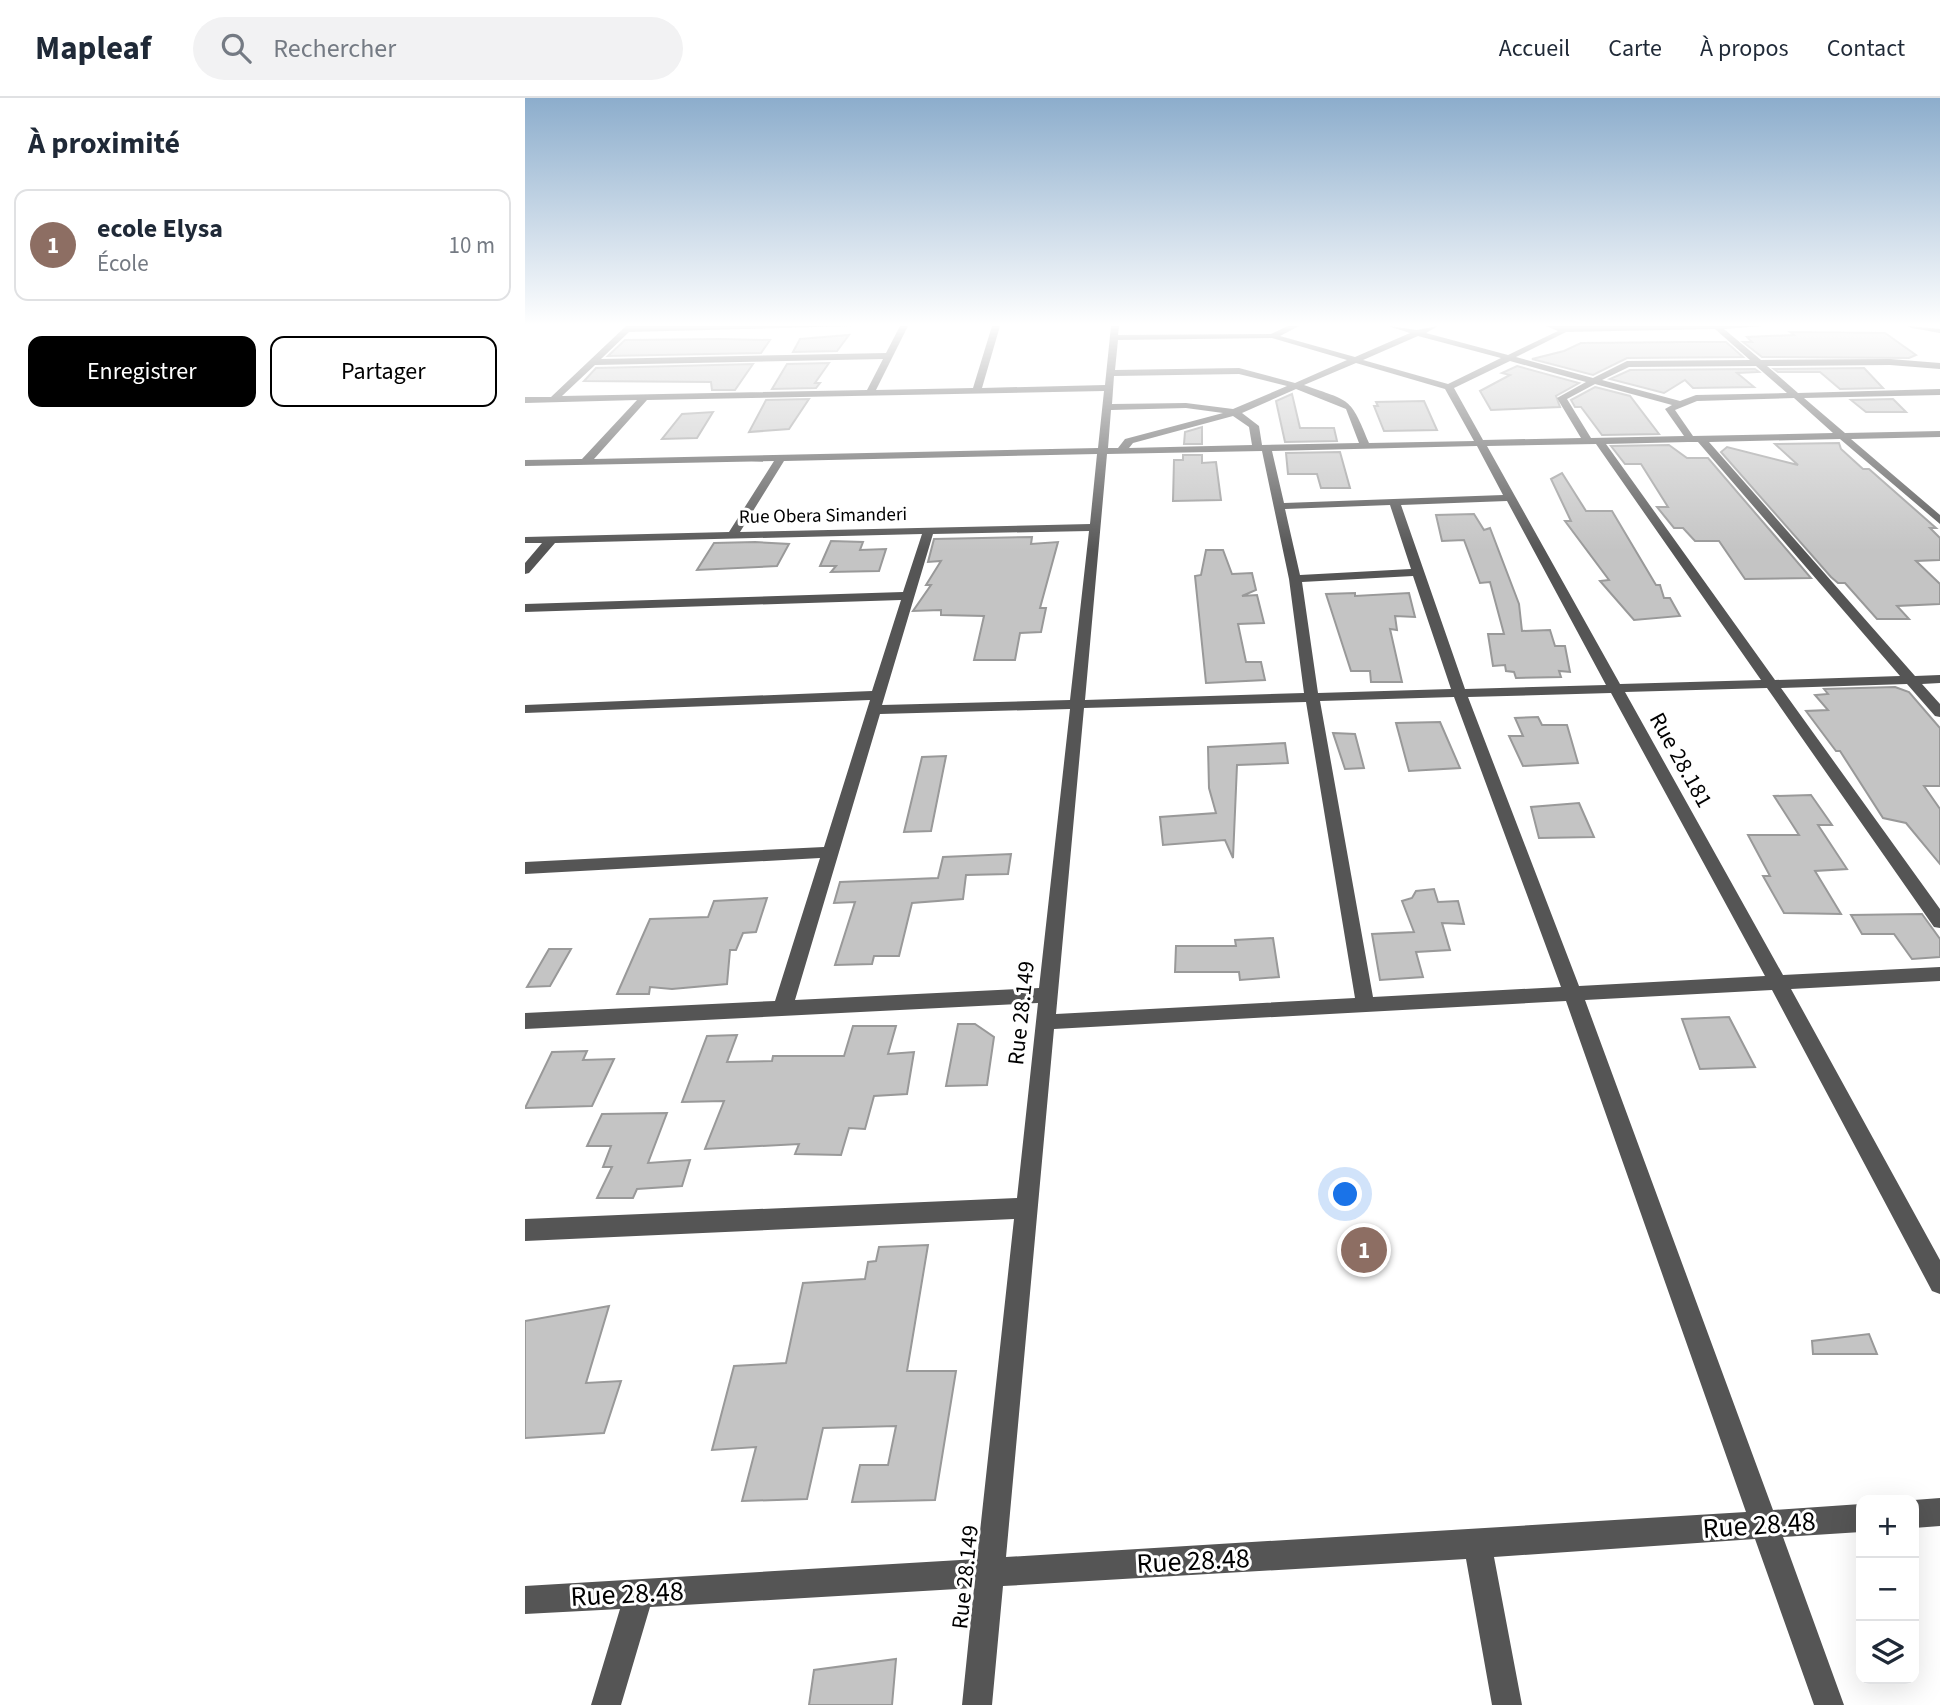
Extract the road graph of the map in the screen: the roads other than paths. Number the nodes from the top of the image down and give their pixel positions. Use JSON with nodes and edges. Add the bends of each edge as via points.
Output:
{"nodes":[{"id":1,"x":641,"y":401,"type":"edge"},
{"id":2,"x":1109,"y":401,"type":"edge"},
{"id":3,"x":1177,"y":401,"type":"edge"},
{"id":4,"x":1261,"y":401,"type":"edge"},
{"id":5,"x":1333,"y":401,"type":"edge"},
{"id":6,"x":1456,"y":401,"type":"edge"},
{"id":7,"x":1562,"y":401,"type":"edge"},
{"id":8,"x":1668,"y":401,"type":"edge"},
{"id":9,"x":1690,"y":401,"type":"edge"},
{"id":10,"x":1800,"y":401,"type":"edge"},
{"id":11,"x":1679,"y":404,"type":"junction"},
{"id":12,"x":1233,"y":413,"type":"junction"},
{"id":13,"x":1940,"y":434,"type":"edge"},
{"id":14,"x":1841,"y":437,"type":"junction"},
{"id":15,"x":1696,"y":440,"type":"junction"},
{"id":16,"x":1594,"y":441,"type":"junction"},
{"id":17,"x":1479,"y":443,"type":"junction"},
{"id":18,"x":1365,"y":445,"type":"junction"},
{"id":19,"x":1262,"y":447,"type":"junction"},
{"id":20,"x":1111,"y":451,"type":"junction"},
{"id":21,"x":781,"y":457,"type":"junction"},
{"id":22,"x":586,"y":461,"type":"junction"},
{"id":23,"x":525,"y":463,"type":"edge"},
{"id":24,"x":1510,"y":498,"type":"junction"},
{"id":25,"x":1394,"y":501,"type":"junction"},
{"id":26,"x":1280,"y":506,"type":"junction"},
{"id":27,"x":1940,"y":521,"type":"edge"},
{"id":28,"x":1094,"y":527,"type":"junction"},
{"id":29,"x":928,"y":532,"type":"junction"},
{"id":30,"x":732,"y":536,"type":"junction"},
{"id":31,"x":525,"y":540,"type":"edge"},
{"id":32,"x":552,"y":540,"type":"junction"},
{"id":33,"x":525,"y":570,"type":"edge"},
{"id":34,"x":1419,"y":572,"type":"junction"},
{"id":35,"x":1294,"y":579,"type":"junction"},
{"id":36,"x":906,"y":596,"type":"junction"},
{"id":37,"x":525,"y":608,"type":"edge"},
{"id":38,"x":1940,"y":678,"type":"edge"},
{"id":39,"x":1910,"y":679,"type":"junction"},
{"id":40,"x":1771,"y":683,"type":"junction"},
{"id":41,"x":1616,"y":690,"type":"junction"},
{"id":42,"x":1460,"y":695,"type":"junction"},
{"id":43,"x":1312,"y":697,"type":"junction"},
{"id":44,"x":877,"y":702,"type":"junction"},
{"id":45,"x":1079,"y":703,"type":"junction"},
{"id":46,"x":525,"y":709,"type":"edge"},
{"id":47,"x":1940,"y":713,"type":"edge"},
{"id":48,"x":832,"y":852,"type":"junction"},
{"id":49,"x":525,"y":868,"type":"edge"},
{"id":50,"x":1940,"y":922,"type":"edge"},
{"id":51,"x":1940,"y":975,"type":"edge"},
{"id":52,"x":1778,"y":983,"type":"junction"},
{"id":53,"x":1573,"y":994,"type":"junction"},
{"id":54,"x":1048,"y":995,"type":"junction"},
{"id":55,"x":1366,"y":1003,"type":"junction"},
{"id":56,"x":783,"y":1007,"type":"junction"},
{"id":57,"x":525,"y":1021,"type":"edge"},
{"id":58,"x":1045,"y":1022,"type":"junction"},
{"id":59,"x":1027,"y":1208,"type":"junction"},
{"id":60,"x":525,"y":1230,"type":"edge"},
{"id":61,"x":1940,"y":1283,"type":"edge"},
{"id":62,"x":1940,"y":1512,"type":"edge"},
{"id":63,"x":1919,"y":1514,"type":"edge"},
{"id":64,"x":1856,"y":1518,"type":"edge"},
{"id":65,"x":1764,"y":1525,"type":"junction"},
{"id":66,"x":1477,"y":1544,"type":"junction"},
{"id":67,"x":990,"y":1573,"type":"junction"},
{"id":68,"x":639,"y":1594,"type":"junction"},
{"id":69,"x":525,"y":1600,"type":"edge"},
{"id":70,"x":606,"y":1705,"type":"edge"},
{"id":71,"x":977,"y":1705,"type":"edge"},
{"id":72,"x":1507,"y":1705,"type":"edge"},
{"id":73,"x":1829,"y":1705,"type":"edge"}],
"edges":[{"from":1,"to":22,"type":"street"},
{"from":2,"to":20,"type":"street","name":"Rue 28.149"},
{"from":3,"to":12,"type":"street"},
{"from":4,"to":12,"type":"street"},
{"from":5,"to":18,"type":"street","via":[[1350,408]]},
{"from":6,"to":17,"type":"street","name":"Rue 28.181"},
{"from":7,"to":16,"type":"street"},
{"from":8,"to":11,"type":"street"},
{"from":9,"to":11,"type":"street"},
{"from":10,"to":14,"type":"street"},
{"from":11,"to":15,"type":"street","via":[[1670,414]]},
{"from":12,"to":19,"type":"street","via":[[1254,426]]},
{"from":12,"to":20,"type":"street","via":[[1138,437]]},
{"from":13,"to":14,"type":"street"},
{"from":14,"to":15,"type":"street"},
{"from":14,"to":27,"type":"street"},
{"from":15,"to":16,"type":"street"},
{"from":15,"to":39,"type":"street"},
{"from":16,"to":17,"type":"street"},
{"from":16,"to":40,"type":"street"},
{"from":17,"to":18,"type":"street"},
{"from":17,"to":24,"type":"street","name":"Rue 28.181"},
{"from":18,"to":19,"type":"street"},
{"from":19,"to":20,"type":"street"},
{"from":19,"to":26,"type":"street"},
{"from":20,"to":21,"type":"street"},
{"from":20,"to":28,"type":"street","name":"Rue 28.149"},
{"from":21,"to":22,"type":"street"},
{"from":21,"to":30,"type":"street"},
{"from":22,"to":23,"type":"street"},
{"from":24,"to":25,"type":"street"},
{"from":24,"to":41,"type":"street","name":"Rue 28.181"},
{"from":25,"to":26,"type":"street"},
{"from":25,"to":34,"type":"street"},
{"from":26,"to":35,"type":"street"},
{"from":28,"to":29,"type":"street","name":"Rue Obera Simanderi"},
{"from":28,"to":45,"type":"street","name":"Rue 28.149"},
{"from":29,"to":30,"type":"street","name":"Rue Obera Simanderi"},
{"from":29,"to":36,"type":"street"},
{"from":30,"to":32,"type":"street","name":"Rue Obera Simanderi"},
{"from":31,"to":32,"type":"street"},
{"from":32,"to":33,"type":"street"},
{"from":34,"to":35,"type":"street"},
{"from":34,"to":42,"type":"street"},
{"from":35,"to":43,"type":"street"},
{"from":36,"to":37,"type":"street"},
{"from":36,"to":44,"type":"street"},
{"from":38,"to":39,"type":"street"},
{"from":39,"to":40,"type":"street"},
{"from":39,"to":47,"type":"street"},
{"from":40,"to":41,"type":"street"},
{"from":40,"to":50,"type":"street"},
{"from":41,"to":42,"type":"street"},
{"from":41,"to":52,"type":"street","name":"Rue 28.181"},
{"from":42,"to":43,"type":"street"},
{"from":42,"to":53,"type":"street"},
{"from":43,"to":45,"type":"street"},
{"from":43,"to":55,"type":"street"},
{"from":44,"to":45,"type":"street"},
{"from":44,"to":46,"type":"street"},
{"from":44,"to":48,"type":"street"},
{"from":45,"to":54,"type":"street","name":"Rue 28.149"},
{"from":48,"to":49,"type":"street"},
{"from":48,"to":56,"type":"street"},
{"from":51,"to":52,"type":"street"},
{"from":52,"to":53,"type":"street"},
{"from":52,"to":61,"type":"street","name":"Rue 28.181"},
{"from":53,"to":55,"type":"street"},
{"from":53,"to":65,"type":"street"},
{"from":54,"to":56,"type":"street"},
{"from":54,"to":58,"type":"street","name":"Rue 28.149"},
{"from":55,"to":58,"type":"street"},
{"from":56,"to":57,"type":"street"},
{"from":58,"to":59,"type":"street","name":"Rue 28.149"},
{"from":59,"to":60,"type":"street"},
{"from":59,"to":67,"type":"street","name":"Rue 28.149"},
{"from":62,"to":63,"type":"street"},
{"from":64,"to":65,"type":"street","name":"Rue 28.48"},
{"from":65,"to":66,"type":"street","name":"Rue 28.48"},
{"from":65,"to":73,"type":"street"},
{"from":66,"to":67,"type":"street","name":"Rue 28.48"},
{"from":66,"to":72,"type":"street"},
{"from":67,"to":68,"type":"street","name":"Rue 28.48"},
{"from":67,"to":71,"type":"street","name":"Rue 28.149"},
{"from":68,"to":69,"type":"street","name":"Rue 28.48"},
{"from":68,"to":70,"type":"street"}]}
